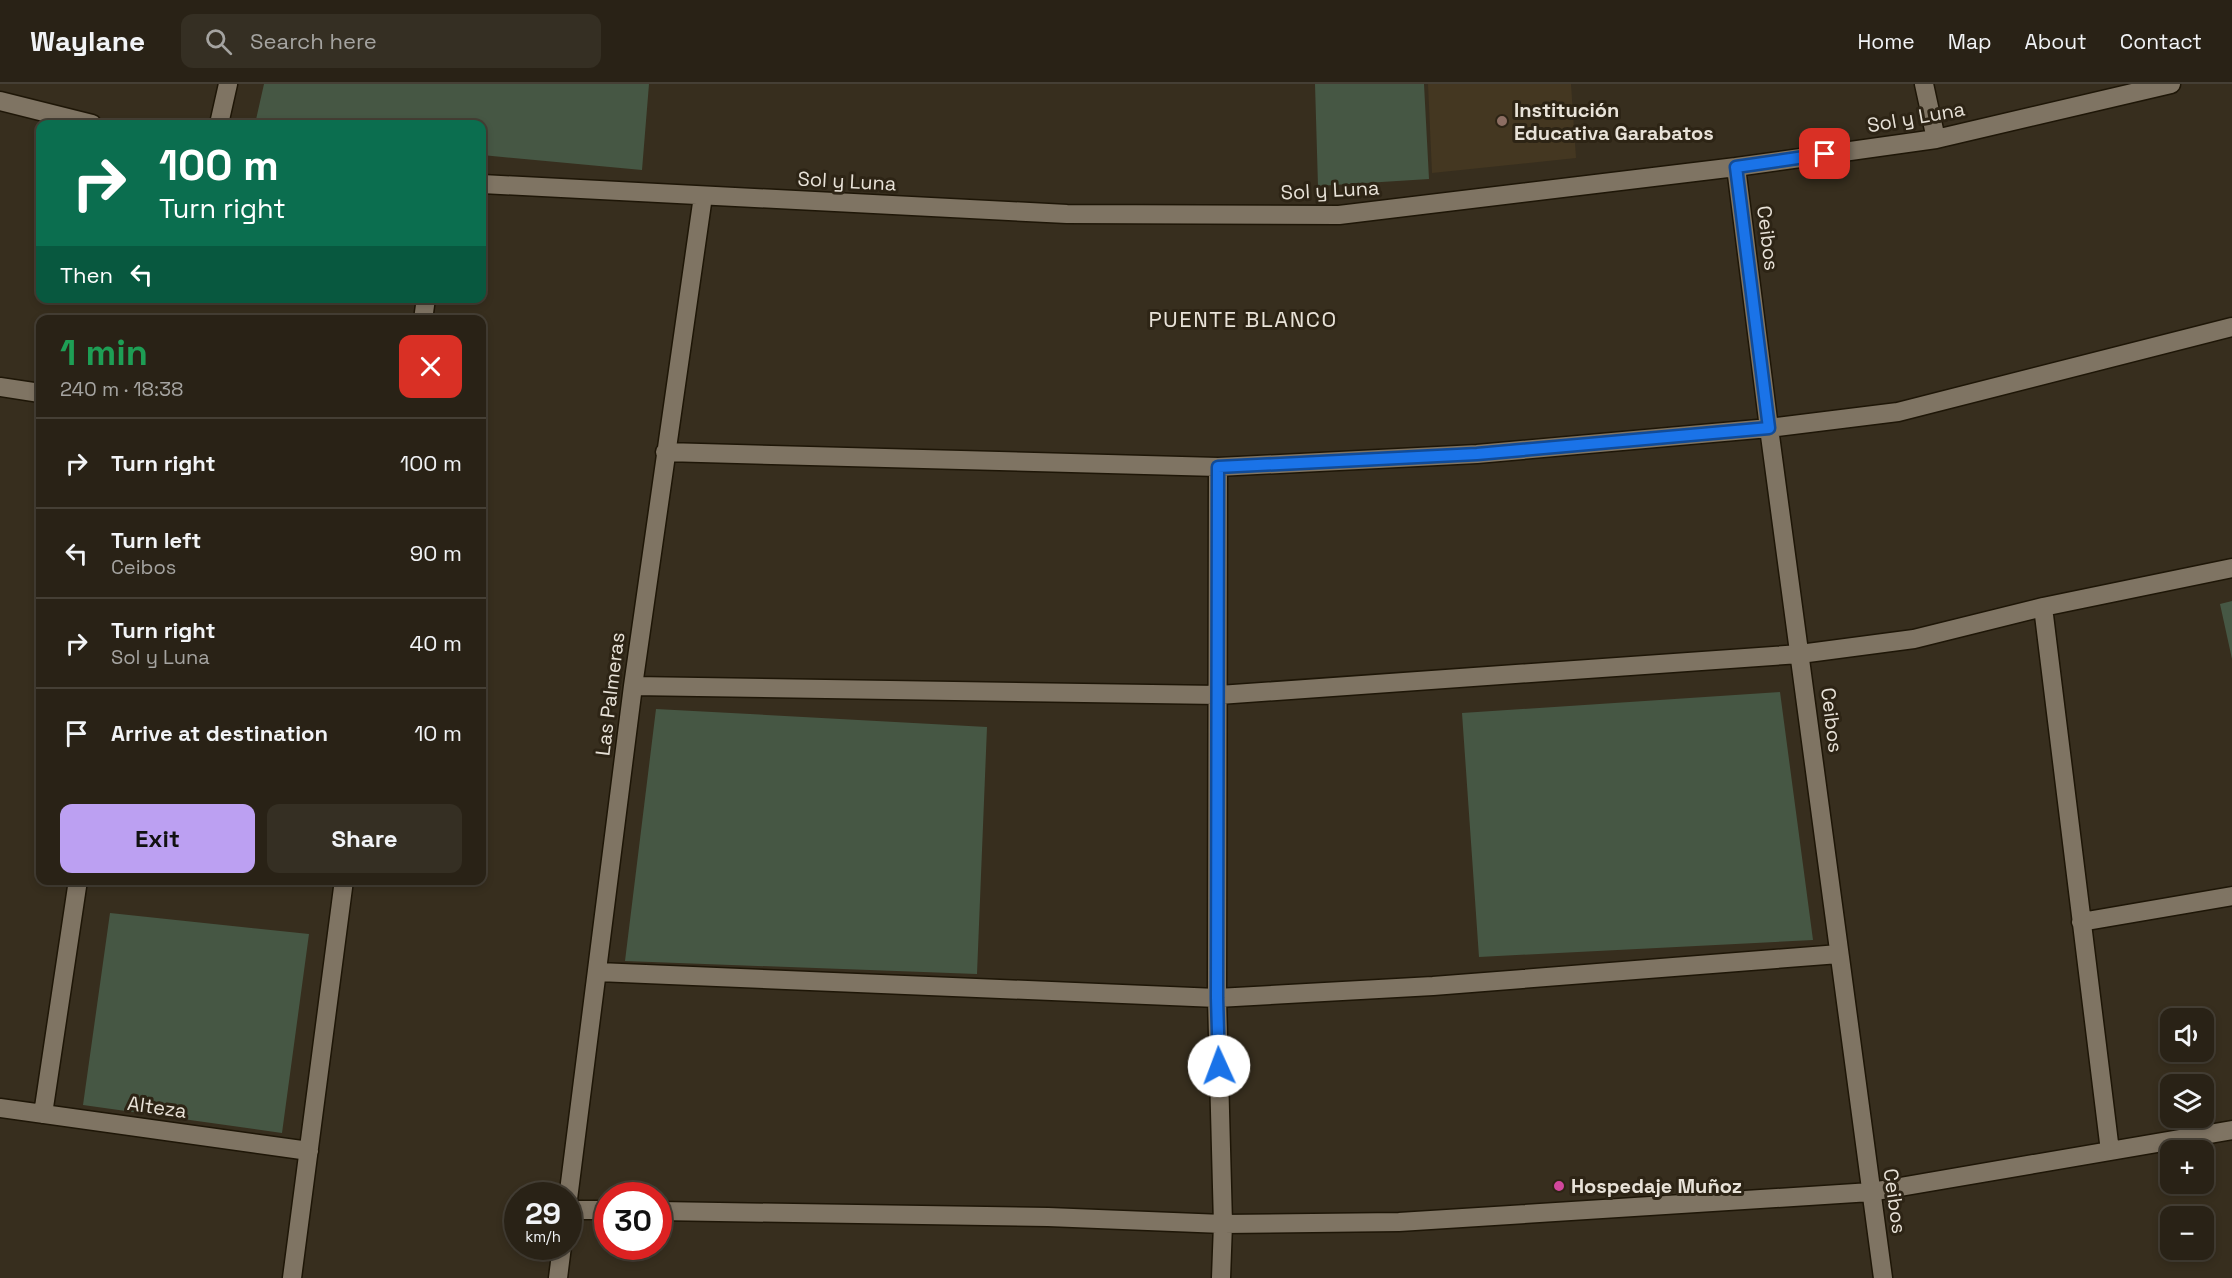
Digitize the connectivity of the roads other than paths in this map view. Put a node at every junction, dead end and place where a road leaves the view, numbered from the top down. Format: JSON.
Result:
{"nodes":[{"id":1,"x":228,"y":84,"type":"edge"},
{"id":2,"x":1924,"y":84,"type":"edge"},
{"id":3,"x":2171,"y":84,"type":"edge"},
{"id":4,"x":0,"y":101,"type":"edge"},
{"id":5,"x":76,"y":120,"type":"edge"},
{"id":6,"x":220,"y":120,"type":"edge"},
{"id":7,"x":1936,"y":139,"type":"junction"},
{"id":8,"x":1736,"y":167,"type":"junction"},
{"id":9,"x":486,"y":184,"type":"edge"},
{"id":10,"x":703,"y":196,"type":"junction"},
{"id":11,"x":2232,"y":327,"type":"edge"},
{"id":12,"x":0,"y":387,"type":"edge"},
{"id":13,"x":36,"y":392,"type":"edge"},
{"id":14,"x":1769,"y":428,"type":"junction"},
{"id":15,"x":665,"y":452,"type":"junction"},
{"id":16,"x":1218,"y":467,"type":"junction"},
{"id":17,"x":2232,"y":568,"type":"edge"},
{"id":18,"x":2043,"y":607,"type":"junction"},
{"id":19,"x":1800,"y":654,"type":"junction"},
{"id":20,"x":633,"y":686,"type":"junction"},
{"id":21,"x":1219,"y":694,"type":"junction"},
{"id":22,"x":77,"y":885,"type":"edge"},
{"id":23,"x":343,"y":885,"type":"edge"},
{"id":24,"x":2232,"y":896,"type":"edge"},
{"id":25,"x":2081,"y":922,"type":"junction"},
{"id":26,"x":1839,"y":954,"type":"junction"},
{"id":27,"x":598,"y":972,"type":"junction"},
{"id":28,"x":1217,"y":998,"type":"junction"},
{"id":29,"x":0,"y":1108,"type":"edge"},
{"id":30,"x":43,"y":1114,"type":"junction"},
{"id":31,"x":2232,"y":1130,"type":"edge"},
{"id":32,"x":309,"y":1150,"type":"junction"},
{"id":33,"x":2110,"y":1152,"type":"junction"},
{"id":34,"x":570,"y":1182,"type":"edge"},
{"id":35,"x":1870,"y":1192,"type":"junction"},
{"id":36,"x":672,"y":1211,"type":"edge"},
{"id":37,"x":1223,"y":1224,"type":"junction"},
{"id":38,"x":560,"y":1260,"type":"edge"},
{"id":39,"x":292,"y":1278,"type":"edge"},
{"id":40,"x":558,"y":1278,"type":"edge"},
{"id":41,"x":1221,"y":1278,"type":"edge"},
{"id":42,"x":1883,"y":1278,"type":"edge"}],
"edges":[{"from":1,"to":6,"type":"street"},
{"from":2,"to":7,"type":"street"},
{"from":3,"to":7,"type":"street","name":"Sol y Luna"},
{"from":4,"to":5,"type":"street"},
{"from":7,"to":8,"type":"street","name":"Sol y Luna"},
{"from":8,"to":10,"type":"street","name":"Sol y Luna"},
{"from":8,"to":14,"type":"street","name":"Ceibos"},
{"from":9,"to":10,"type":"street","name":"Sol y Luna"},
{"from":10,"to":15,"type":"street","name":"Las Palmeras"},
{"from":11,"to":14,"type":"street"},
{"from":12,"to":13,"type":"street"},
{"from":14,"to":16,"type":"street"},
{"from":14,"to":19,"type":"street","name":"Ceibos"},
{"from":15,"to":16,"type":"street"},
{"from":15,"to":20,"type":"street","name":"Las Palmeras"},
{"from":16,"to":21,"type":"street"},
{"from":17,"to":18,"type":"street"},
{"from":18,"to":19,"type":"street"},
{"from":18,"to":25,"type":"street"},
{"from":19,"to":21,"type":"street"},
{"from":19,"to":26,"type":"street","name":"Ceibos"},
{"from":20,"to":21,"type":"street"},
{"from":20,"to":27,"type":"street","name":"Las Palmeras"},
{"from":21,"to":28,"type":"street"},
{"from":22,"to":30,"type":"street"},
{"from":23,"to":32,"type":"street"},
{"from":24,"to":25,"type":"street"},
{"from":25,"to":33,"type":"street"},
{"from":26,"to":28,"type":"street"},
{"from":26,"to":35,"type":"street","name":"Ceibos"},
{"from":27,"to":28,"type":"street"},
{"from":27,"to":34,"type":"street","name":"Las Palmeras"},
{"from":28,"to":37,"type":"street"},
{"from":29,"to":30,"type":"street","name":"Alteza"},
{"from":30,"to":32,"type":"street","name":"Alteza"},
{"from":31,"to":33,"type":"street"},
{"from":32,"to":39,"type":"street"},
{"from":33,"to":35,"type":"street"},
{"from":35,"to":37,"type":"street"},
{"from":35,"to":42,"type":"street","name":"Ceibos"},
{"from":36,"to":37,"type":"street"},
{"from":37,"to":41,"type":"street"},
{"from":38,"to":40,"type":"street"}]}
